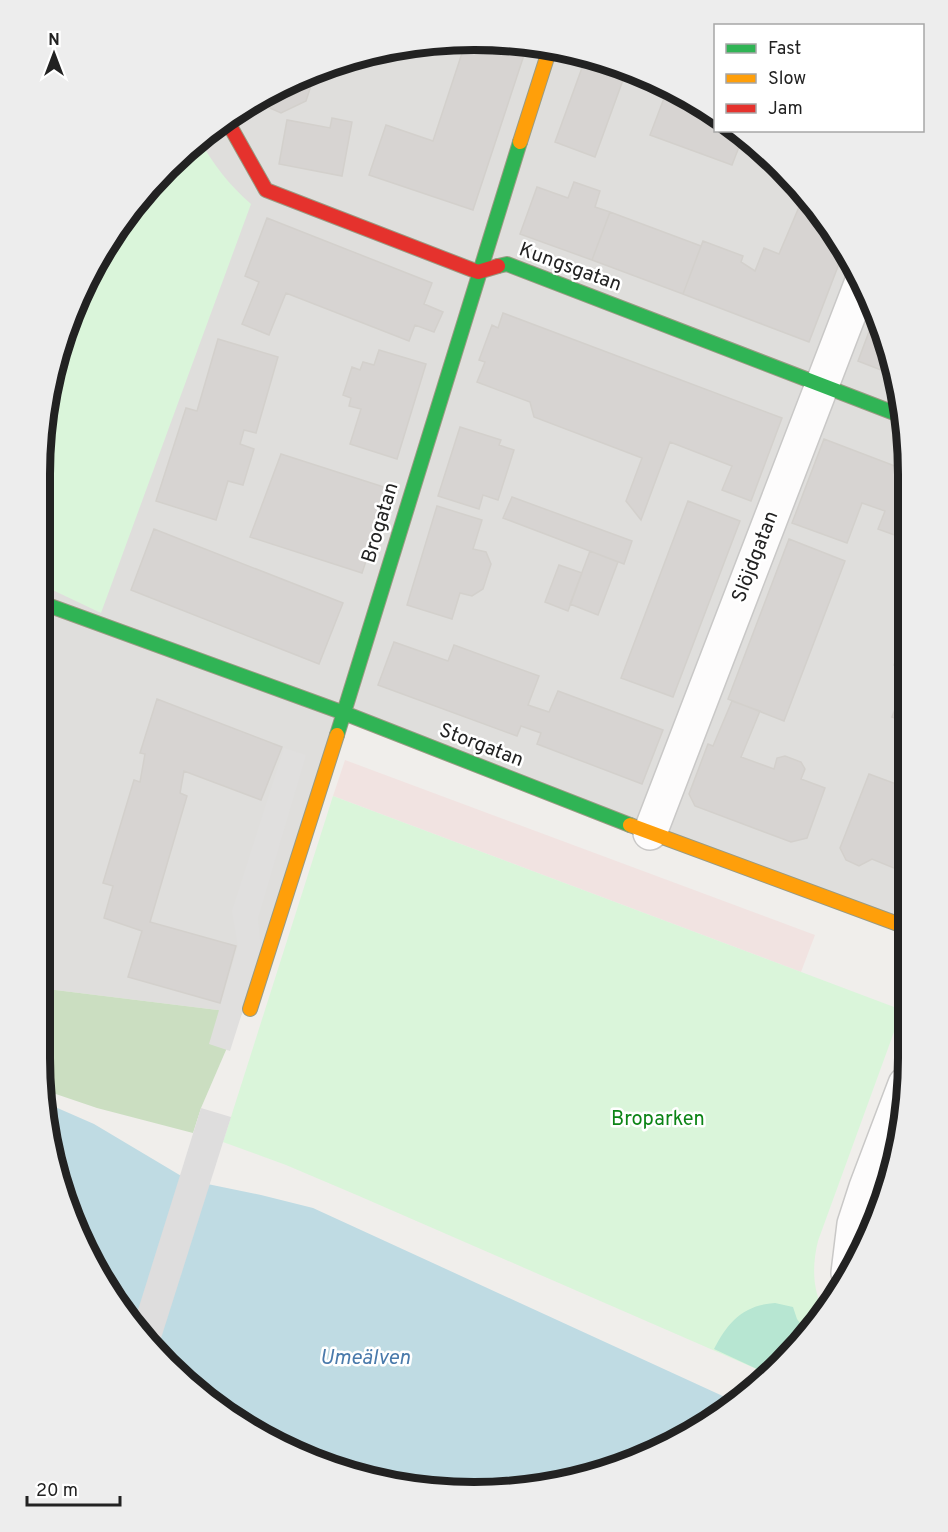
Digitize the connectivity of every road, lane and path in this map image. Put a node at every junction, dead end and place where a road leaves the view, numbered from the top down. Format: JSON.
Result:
{"nodes":[{"id":1,"x":547,"y":56,"type":"edge"},
{"id":2,"x":230,"y":127,"type":"edge"},
{"id":3,"x":478,"y":272,"type":"junction"},
{"id":4,"x":858,"y":292,"type":"edge"},
{"id":5,"x":822,"y":385,"type":"junction"},
{"id":6,"x":894,"y":413,"type":"edge"},
{"id":7,"x":50,"y":606,"type":"edge"},
{"id":8,"x":344,"y":713,"type":"junction"},
{"id":9,"x":650,"y":833,"type":"junction"},
{"id":10,"x":898,"y":924,"type":"edge"},
{"id":11,"x":250,"y":1009,"type":"dead end"},
{"id":12,"x":895,"y":1109,"type":"edge"},
{"id":13,"x":850,"y":1255,"type":"edge"}],
"edges":[{"from":1,"to":3,"type":"street","name":"Brogatan"},
{"from":2,"to":3,"type":"street"},
{"from":3,"to":5,"type":"street","name":"Kungsgatan"},
{"from":3,"to":8,"type":"street","name":"Brogatan"},
{"from":4,"to":5,"type":"street","name":"Slöjdgatan"},
{"from":5,"to":6,"type":"street","name":"Kungsgatan"},
{"from":5,"to":9,"type":"street","name":"Slöjdgatan"},
{"from":7,"to":8,"type":"street","name":"Storgatan"},
{"from":8,"to":9,"type":"street","name":"Storgatan"},
{"from":8,"to":11,"type":"street","name":"Brogatan"},
{"from":9,"to":10,"type":"street","name":"Storgatan"},
{"from":12,"to":13,"type":"street"}]}
